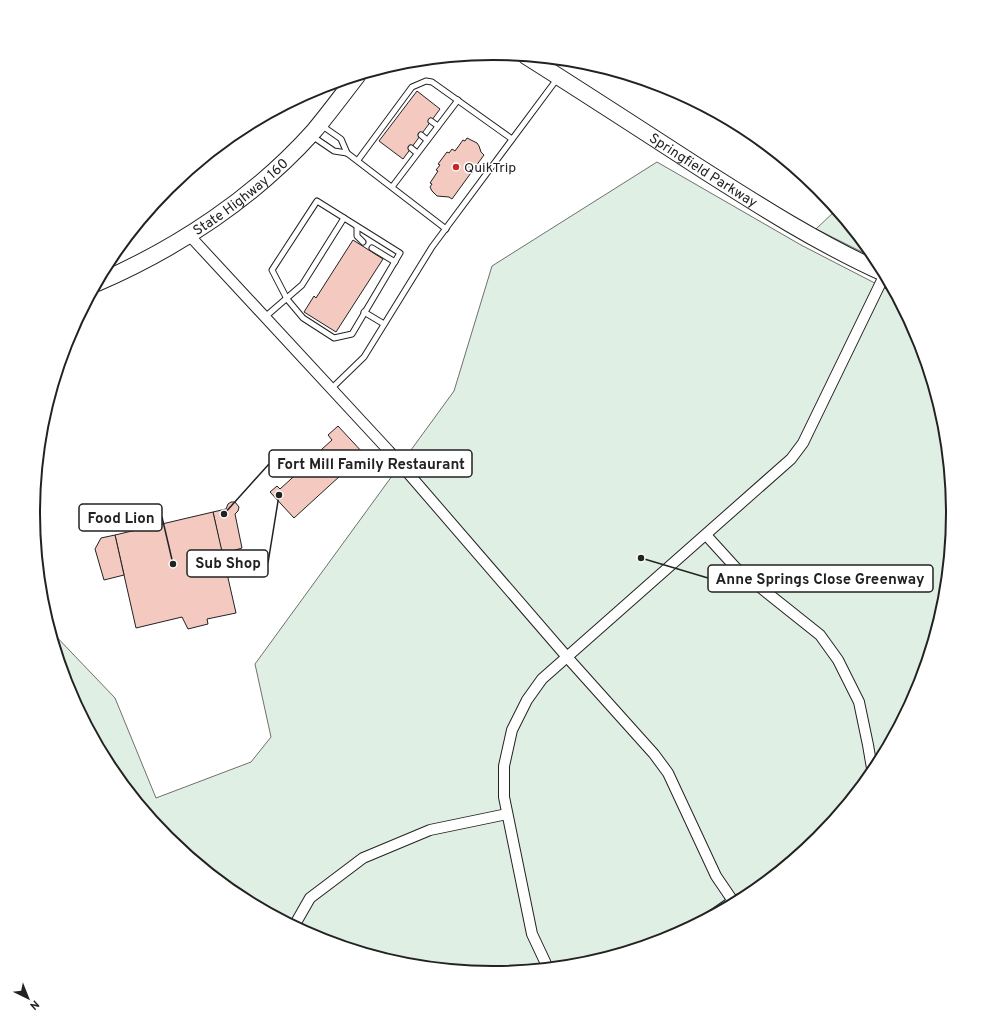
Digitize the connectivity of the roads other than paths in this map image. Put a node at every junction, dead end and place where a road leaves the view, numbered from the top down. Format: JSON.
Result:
{"nodes":[{"id":1,"x":534,"y":61,"type":"edge"},
{"id":2,"x":559,"y":76,"type":"junction"},
{"id":3,"x":350,"y":83,"type":"edge"},
{"id":4,"x":402,"y":100,"type":"junction"},
{"id":5,"x":458,"y":100,"type":"junction"},
{"id":6,"x":408,"y":104,"type":"dead end"},
{"id":7,"x":392,"y":113,"type":"junction"},
{"id":8,"x":398,"y":117,"type":"dead end"},
{"id":9,"x":431,"y":121,"type":"dead end"},
{"id":10,"x":382,"y":126,"type":"junction"},
{"id":11,"x":438,"y":126,"type":"junction"},
{"id":12,"x":315,"y":129,"type":"junction"},
{"id":13,"x":388,"y":130,"type":"dead end"},
{"id":14,"x":421,"y":135,"type":"dead end"},
{"id":15,"x":428,"y":140,"type":"junction"},
{"id":16,"x":512,"y":140,"type":"junction"},
{"id":17,"x":411,"y":148,"type":"dead end"},
{"id":18,"x":347,"y":152,"type":"junction"},
{"id":19,"x":417,"y":153,"type":"junction"},
{"id":20,"x":358,"y":160,"type":"junction"},
{"id":21,"x":392,"y":187,"type":"junction"},
{"id":22,"x":344,"y":218,"type":"junction"},
{"id":23,"x":357,"y":227,"type":"junction"},
{"id":24,"x":446,"y":229,"type":"junction"},
{"id":25,"x":189,"y":235,"type":"junction"},
{"id":26,"x":363,"y":242,"type":"dead end"},
{"id":27,"x":372,"y":248,"type":"dead end"},
{"id":28,"x":395,"y":262,"type":"junction"},
{"id":29,"x":877,"y":270,"type":"edge"},
{"id":30,"x":105,"y":279,"type":"edge"},
{"id":31,"x":882,"y":280,"type":"edge"},
{"id":32,"x":287,"y":299,"type":"junction"},
{"id":33,"x":364,"y":312,"type":"junction"},
{"id":34,"x":265,"y":317,"type":"junction"},
{"id":35,"x":384,"y":324,"type":"junction"},
{"id":36,"x":332,"y":389,"type":"junction"},
{"id":37,"x":706,"y":535,"type":"junction"},
{"id":38,"x":567,"y":657,"type":"junction"},
{"id":39,"x":871,"y":764,"type":"edge"},
{"id":40,"x":507,"y":814,"type":"junction"},
{"id":41,"x":731,"y":899,"type":"edge"},
{"id":42,"x":297,"y":922,"type":"edge"},
{"id":43,"x":546,"y":964,"type":"edge"}],
"edges":[{"from":1,"to":2,"type":"main road","name":"Springfield Parkway"},
{"from":2,"to":16,"type":"lane"},
{"from":2,"to":29,"type":"main road","name":"Springfield Parkway"},
{"from":3,"to":12,"type":"main road","name":"State Highway 160"},
{"from":4,"to":5,"type":"lane"},
{"from":4,"to":6,"type":"lane"},
{"from":4,"to":7,"type":"lane"},
{"from":5,"to":11,"type":"lane"},
{"from":5,"to":16,"type":"lane"},
{"from":7,"to":8,"type":"lane"},
{"from":7,"to":10,"type":"lane"},
{"from":9,"to":11,"type":"lane"},
{"from":10,"to":13,"type":"lane"},
{"from":10,"to":20,"type":"lane"},
{"from":11,"to":15,"type":"lane"},
{"from":12,"to":18,"type":"lane"},
{"from":12,"to":18,"type":"lane"},
{"from":12,"to":25,"type":"main road","name":"State Highway 160"},
{"from":14,"to":15,"type":"lane"},
{"from":15,"to":19,"type":"lane"},
{"from":16,"to":24,"type":"lane"},
{"from":17,"to":19,"type":"lane"},
{"from":18,"to":20,"type":"lane"},
{"from":19,"to":21,"type":"lane"},
{"from":20,"to":21,"type":"lane"},
{"from":21,"to":24,"type":"lane"},
{"from":22,"to":23,"type":"lane"},
{"from":22,"to":32,"type":"lane"},
{"from":22,"to":32,"type":"lane"},
{"from":23,"to":26,"type":"lane"},
{"from":23,"to":28,"type":"lane"},
{"from":24,"to":35,"type":"lane"},
{"from":25,"to":30,"type":"main road","name":"State Highway 160"},
{"from":25,"to":34,"type":"street"},
{"from":27,"to":28,"type":"lane"},
{"from":28,"to":33,"type":"lane"},
{"from":31,"to":37,"type":"street"},
{"from":32,"to":33,"type":"lane"},
{"from":32,"to":34,"type":"lane"},
{"from":33,"to":35,"type":"lane"},
{"from":34,"to":36,"type":"street"},
{"from":35,"to":36,"type":"lane"},
{"from":36,"to":38,"type":"street"},
{"from":37,"to":38,"type":"street"},
{"from":37,"to":39,"type":"street"},
{"from":38,"to":40,"type":"street"},
{"from":38,"to":41,"type":"street"},
{"from":40,"to":42,"type":"street"},
{"from":40,"to":43,"type":"street"}]}
